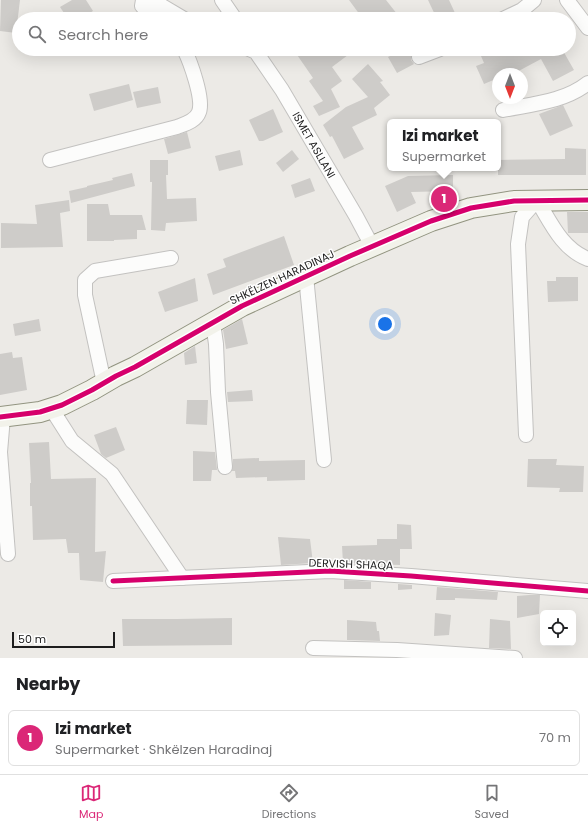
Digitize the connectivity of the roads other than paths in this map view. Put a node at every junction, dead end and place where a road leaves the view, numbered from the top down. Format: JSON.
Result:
{"nodes":[{"id":1,"x":143,"y":0,"type":"edge"},
{"id":2,"x":152,"y":0,"type":"edge"},
{"id":3,"x":222,"y":0,"type":"edge"},
{"id":4,"x":534,"y":0,"type":"edge"},
{"id":5,"x":567,"y":0,"type":"edge"},
{"id":6,"x":149,"y":12,"type":"edge"},
{"id":7,"x":172,"y":12,"type":"edge"},
{"id":8,"x":230,"y":12,"type":"edge"},
{"id":9,"x":518,"y":12,"type":"edge"},
{"id":10,"x":588,"y":28,"type":"edge"},
{"id":11,"x":186,"y":56,"type":"edge"},
{"id":12,"x":259,"y":56,"type":"edge"},
{"id":13,"x":424,"y":56,"type":"edge"},
{"id":14,"x":419,"y":58,"type":"dead end"},
{"id":15,"x":588,"y":83,"type":"edge"},
{"id":16,"x":503,"y":110,"type":"dead end"},
{"id":17,"x":50,"y":160,"type":"dead end"},
{"id":18,"x":537,"y":200,"type":"junction"},
{"id":19,"x":588,"y":200,"type":"edge"},
{"id":20,"x":372,"y":246,"type":"junction"},
{"id":21,"x":172,"y":258,"type":"dead end"},
{"id":22,"x":588,"y":259,"type":"edge"},
{"id":23,"x":306,"y":276,"type":"junction"},
{"id":24,"x":213,"y":323,"type":"junction"},
{"id":25,"x":104,"y":383,"type":"junction"},
{"id":26,"x":51,"y":408,"type":"junction"},
{"id":27,"x":1,"y":417,"type":"edge"},
{"id":28,"x":526,"y":435,"type":"dead end"},
{"id":29,"x":324,"y":460,"type":"dead end"},
{"id":30,"x":225,"y":467,"type":"dead end"},
{"id":31,"x":8,"y":554,"type":"dead end"},
{"id":32,"x":182,"y":578,"type":"junction"},
{"id":33,"x":113,"y":581,"type":"dead end"},
{"id":34,"x":588,"y":590,"type":"edge"},
{"id":35,"x":313,"y":648,"type":"dead end"},
{"id":36,"x":415,"y":654,"type":"edge"},
{"id":37,"x":515,"y":658,"type":"edge"}],
"edges":[{"from":1,"to":6,"type":"street"},
{"from":2,"to":7,"type":"street"},
{"from":3,"to":8,"type":"street"},
{"from":4,"to":9,"type":"street"},
{"from":5,"to":10,"type":"street"},
{"from":11,"to":17,"type":"street"},
{"from":12,"to":20,"type":"street","name":"ISMET ASLLANI"},
{"from":13,"to":14,"type":"street"},
{"from":15,"to":16,"type":"street"},
{"from":18,"to":19,"type":"street","name":"SHKËLZEN HARADINAJ"},
{"from":18,"to":20,"type":"street","name":"SHKËLZEN HARADINAJ"},
{"from":18,"to":22,"type":"street"},
{"from":18,"to":28,"type":"street"},
{"from":20,"to":23,"type":"street","name":"SHKËLZEN HARADINAJ"},
{"from":21,"to":25,"type":"street"},
{"from":23,"to":24,"type":"street","name":"SHKËLZEN HARADINAJ"},
{"from":23,"to":29,"type":"street"},
{"from":24,"to":25,"type":"street","name":"SHKËLZEN HARADINAJ"},
{"from":24,"to":30,"type":"street"},
{"from":25,"to":26,"type":"street","name":"SHKËLZEN HARADINAJ"},
{"from":26,"to":27,"type":"street","name":"SHKËLZEN HARADINAJ"},
{"from":26,"to":32,"type":"street"},
{"from":27,"to":31,"type":"street","name":"SHKËLZEN HARADINAJ"},
{"from":32,"to":33,"type":"street","name":"DERVISH SHAQA"},
{"from":32,"to":34,"type":"street","name":"DERVISH SHAQA"},
{"from":35,"to":36,"type":"street"},
{"from":36,"to":37,"type":"street"}]}
